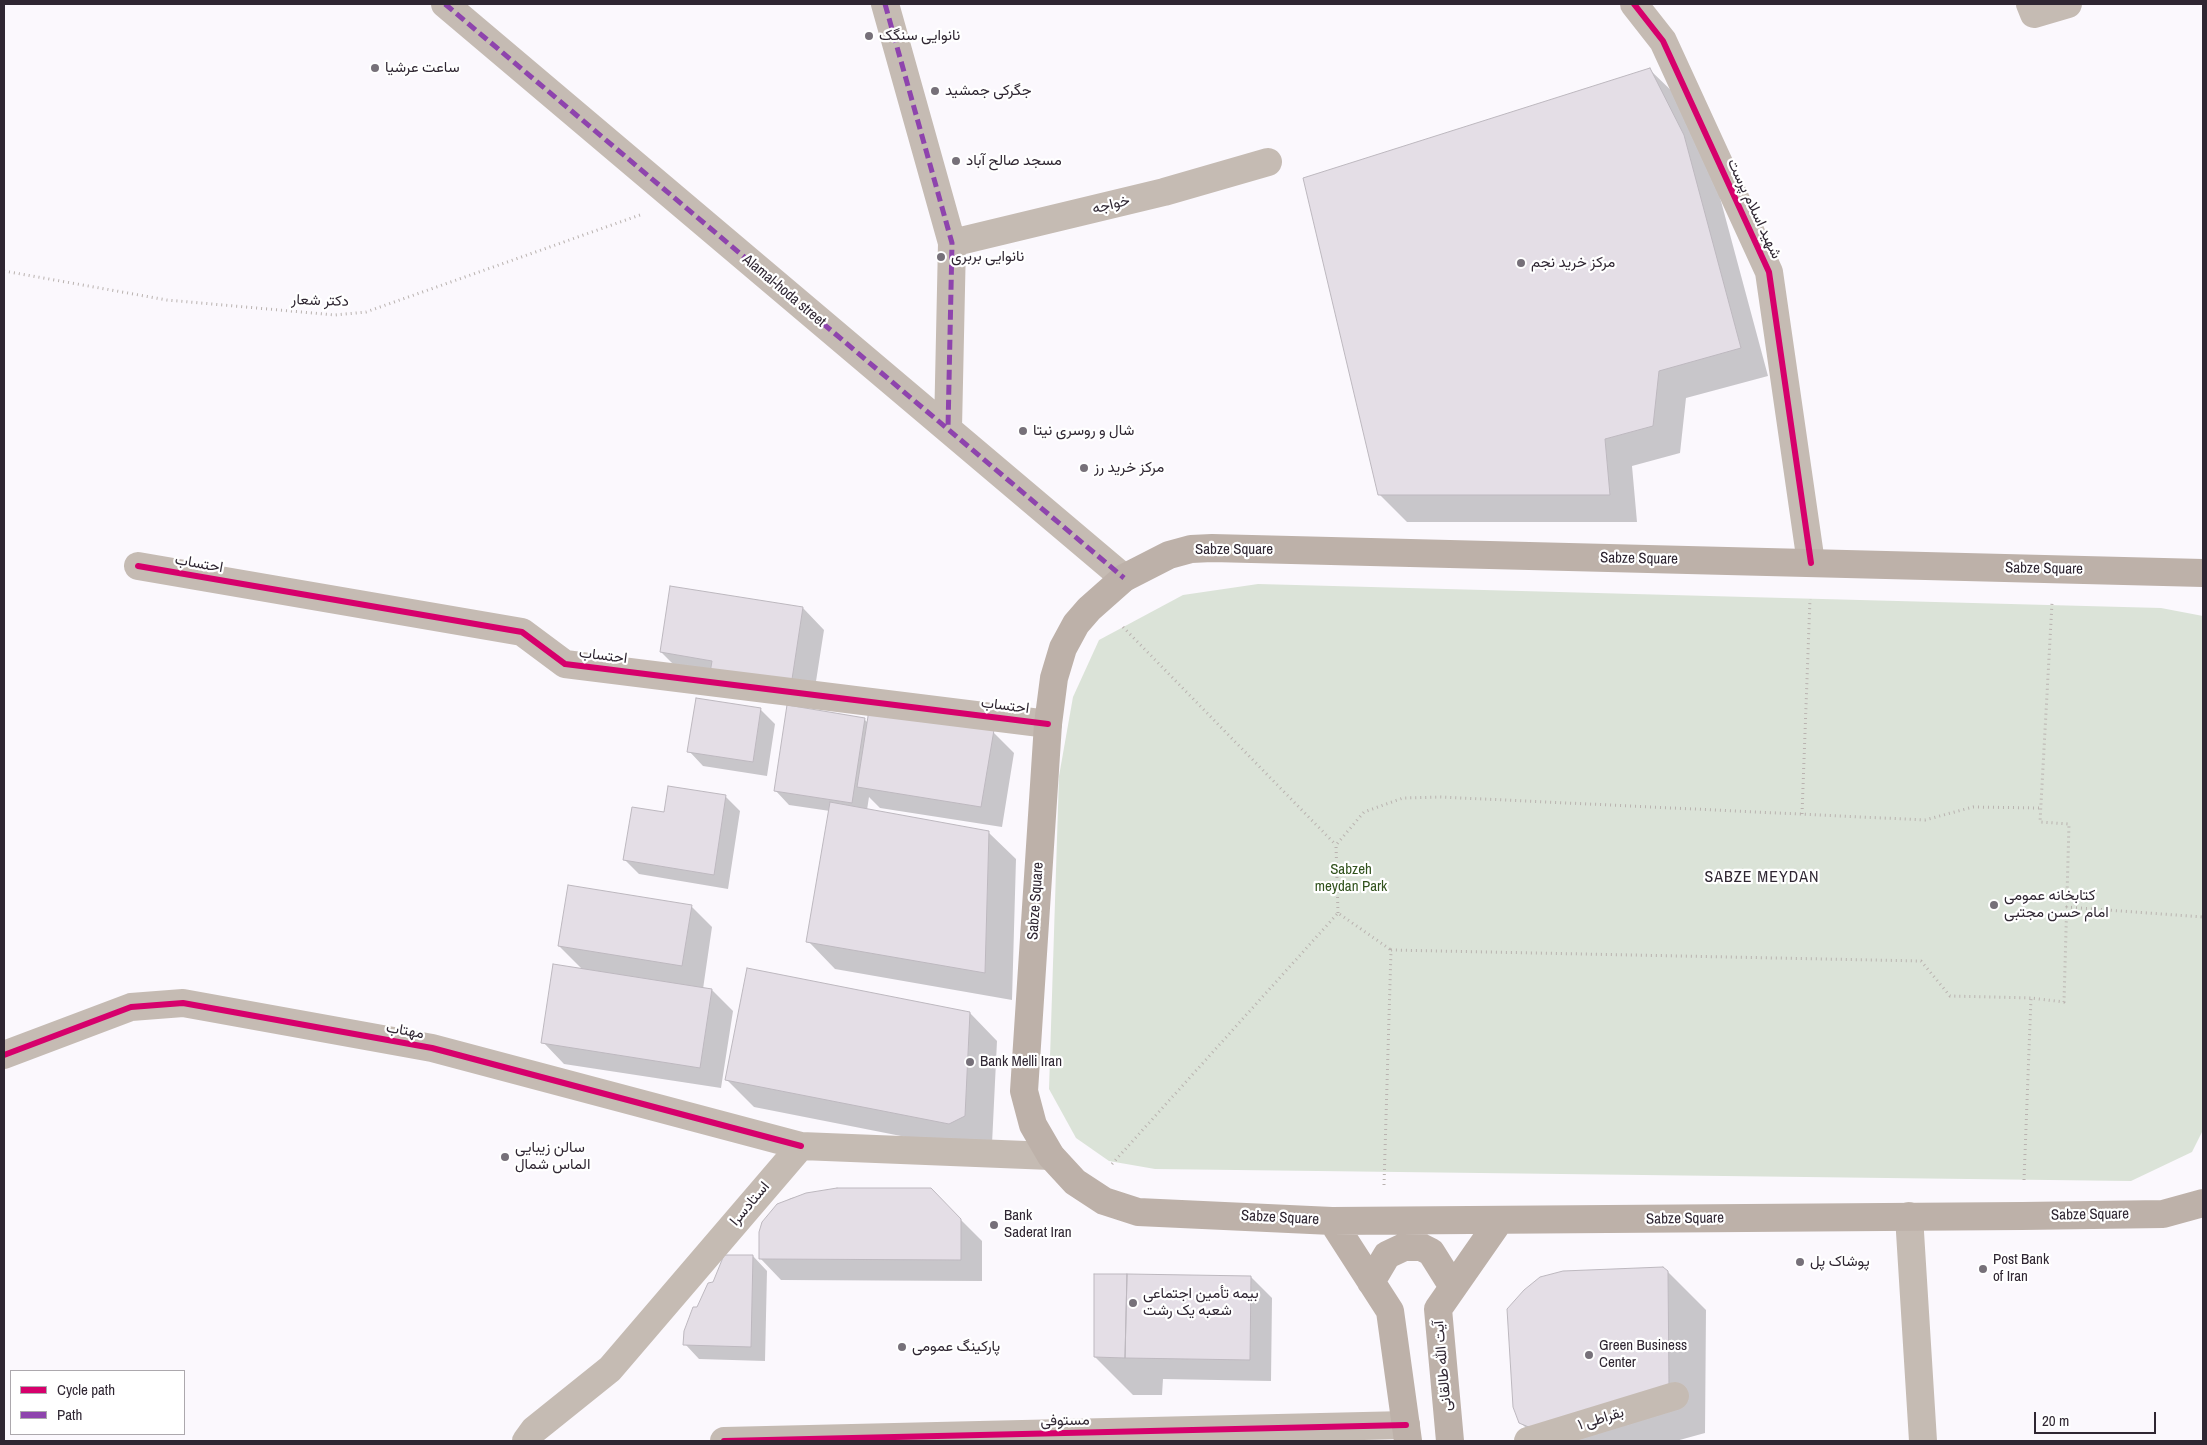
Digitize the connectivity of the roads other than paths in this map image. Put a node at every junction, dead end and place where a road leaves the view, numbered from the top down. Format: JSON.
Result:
{"nodes":[{"id":1,"x":445,"y":4,"type":"edge"},
{"id":2,"x":885,"y":4,"type":"edge"},
{"id":3,"x":1634,"y":4,"type":"edge"},
{"id":4,"x":2030,"y":4,"type":"edge"},
{"id":5,"x":2068,"y":4,"type":"edge"},
{"id":6,"x":1268,"y":162,"type":"dead end"},
{"id":7,"x":952,"y":243,"type":"junction"},
{"id":8,"x":948,"y":428,"type":"junction"},
{"id":9,"x":1811,"y":563,"type":"junction"},
{"id":10,"x":138,"y":566,"type":"dead end"},
{"id":11,"x":2203,"y":573,"type":"edge"},
{"id":12,"x":1124,"y":578,"type":"junction"},
{"id":13,"x":1048,"y":724,"type":"junction"},
{"id":14,"x":4,"y":1055,"type":"edge"},
{"id":15,"x":800,"y":1146,"type":"junction"},
{"id":16,"x":1051,"y":1156,"type":"junction"},
{"id":17,"x":2203,"y":1203,"type":"edge"},
{"id":18,"x":1909,"y":1216,"type":"junction"},
{"id":19,"x":1500,"y":1220,"type":"junction"},
{"id":20,"x":1332,"y":1221,"type":"junction"},
{"id":21,"x":1372,"y":1282,"type":"junction"},
{"id":22,"x":1453,"y":1287,"type":"junction"},
{"id":23,"x":1675,"y":1396,"type":"dead end"},
{"id":24,"x":1407,"y":1433,"type":"edge"},
{"id":25,"x":973,"y":1438,"type":"edge"},
{"id":26,"x":526,"y":1441,"type":"edge"},
{"id":27,"x":724,"y":1441,"type":"edge"},
{"id":28,"x":1450,"y":1441,"type":"edge"},
{"id":29,"x":1528,"y":1441,"type":"edge"},
{"id":30,"x":1923,"y":1441,"type":"edge"}],
"edges":[{"from":1,"to":8,"type":"street","name":"Alamal-hoda street"},
{"from":2,"to":7,"type":"street"},
{"from":3,"to":9,"type":"street","name":"شهید اسلام پرست"},
{"from":4,"to":5,"type":"street"},
{"from":6,"to":7,"type":"street","name":"خواجه"},
{"from":7,"to":8,"type":"street"},
{"from":8,"to":12,"type":"street","name":"Alamal-hoda street"},
{"from":9,"to":11,"type":"main road","name":"Sabze Square"},
{"from":9,"to":12,"type":"main road","name":"Sabze Square"},
{"from":10,"to":13,"type":"street","name":"احتساب"},
{"from":12,"to":13,"type":"main road","name":"Sabze Square"},
{"from":13,"to":16,"type":"main road","name":"Sabze Square"},
{"from":14,"to":15,"type":"street","name":"مهتاب"},
{"from":15,"to":16,"type":"street"},
{"from":15,"to":26,"type":"street","name":"استادسرا"},
{"from":16,"to":20,"type":"main road","name":"Sabze Square"},
{"from":17,"to":18,"type":"main road","name":"Sabze Square"},
{"from":18,"to":19,"type":"main road","name":"Sabze Square"},
{"from":18,"to":30,"type":"street"},
{"from":19,"to":20,"type":"main road","name":"Sabze Square"},
{"from":19,"to":22,"type":"main road","name":"آیت الله طالقانی"},
{"from":20,"to":21,"type":"main road"},
{"from":21,"to":22,"type":"main road"},
{"from":21,"to":24,"type":"main road"},
{"from":22,"to":28,"type":"main road","name":"آیت الله طالقانی"},
{"from":23,"to":29,"type":"street","name":"بقراطی ۱"},
{"from":24,"to":25,"type":"street","name":"مستوفی"},
{"from":25,"to":27,"type":"street","name":"مستوفی"}]}
